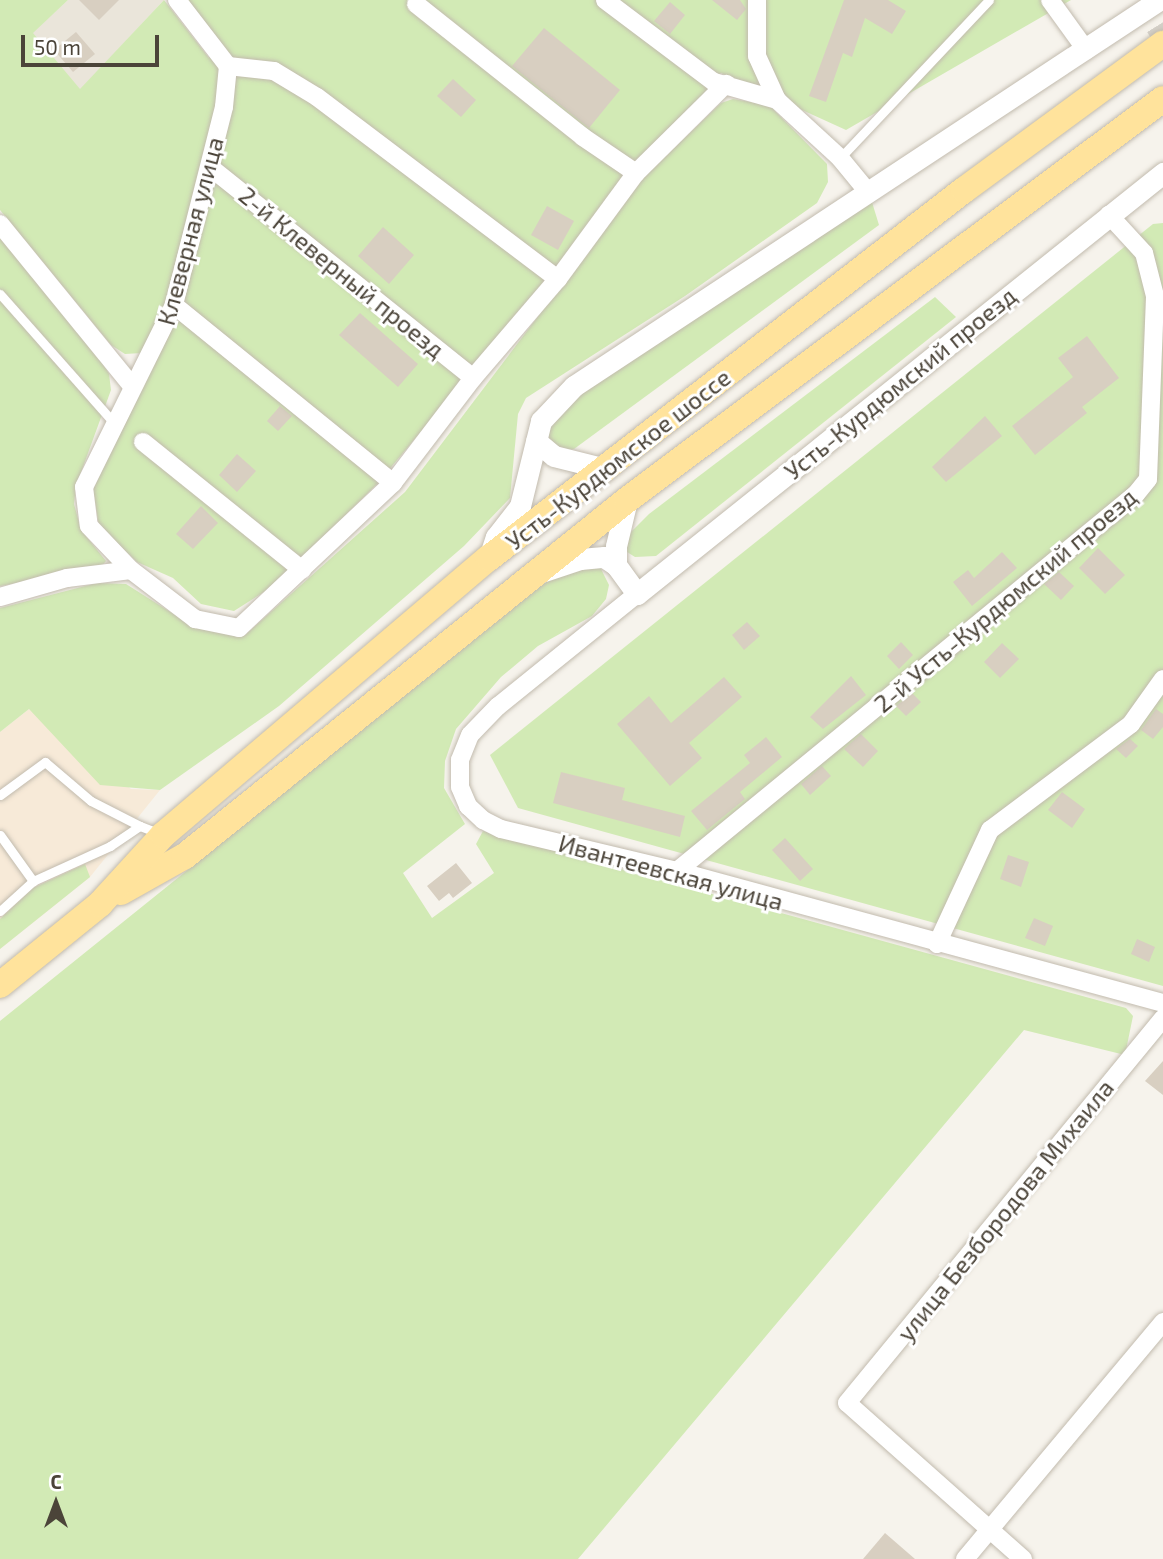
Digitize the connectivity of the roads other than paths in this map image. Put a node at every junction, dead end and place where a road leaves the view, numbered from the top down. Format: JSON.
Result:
{"nodes":[{"id":1,"x":177,"y":0,"type":"edge"},
{"id":2,"x":605,"y":0,"type":"edge"},
{"id":3,"x":757,"y":0,"type":"edge"},
{"id":4,"x":989,"y":0,"type":"edge"},
{"id":5,"x":1050,"y":0,"type":"edge"},
{"id":6,"x":416,"y":4,"type":"dead end"},
{"id":7,"x":1155,"y":20,"type":"edge"},
{"id":8,"x":1086,"y":50,"type":"junction"},
{"id":9,"x":228,"y":65,"type":"junction"},
{"id":10,"x":726,"y":84,"type":"junction"},
{"id":11,"x":1163,"y":99,"type":"edge"},
{"id":12,"x":776,"y":100,"type":"junction"},
{"id":13,"x":840,"y":158,"type":"junction"},
{"id":14,"x":210,"y":167,"type":"junction"},
{"id":15,"x":636,"y":173,"type":"junction"},
{"id":16,"x":1163,"y":173,"type":"edge"},
{"id":17,"x":868,"y":192,"type":"junction"},
{"id":18,"x":1109,"y":215,"type":"junction"},
{"id":19,"x":0,"y":224,"type":"edge"},
{"id":20,"x":558,"y":279,"type":"junction"},
{"id":21,"x":0,"y":294,"type":"edge"},
{"id":22,"x":174,"y":305,"type":"junction"},
{"id":23,"x":473,"y":378,"type":"junction"},
{"id":24,"x":132,"y":386,"type":"junction"},
{"id":25,"x":114,"y":423,"type":"junction"},
{"id":26,"x":536,"y":441,"type":"junction"},
{"id":27,"x":143,"y":442,"type":"dead end"},
{"id":28,"x":606,"y":468,"type":"junction"},
{"id":29,"x":393,"y":483,"type":"junction"},
{"id":30,"x":627,"y":500,"type":"junction"},
{"id":31,"x":489,"y":558,"type":"junction"},
{"id":32,"x":616,"y":565,"type":"junction"},
{"id":33,"x":131,"y":570,"type":"junction"},
{"id":34,"x":302,"y":570,"type":"junction"},
{"id":35,"x":539,"y":572,"type":"junction"},
{"id":36,"x":637,"y":594,"type":"junction"},
{"id":37,"x":0,"y":597,"type":"edge"},
{"id":38,"x":1163,"y":679,"type":"edge"},
{"id":39,"x":0,"y":795,"type":"edge"},
{"id":40,"x":151,"y":830,"type":"junction"},
{"id":41,"x":0,"y":835,"type":"edge"},
{"id":42,"x":677,"y":871,"type":"junction"},
{"id":43,"x":33,"y":881,"type":"junction"},
{"id":44,"x":100,"y":904,"type":"junction"},
{"id":45,"x":0,"y":911,"type":"edge"},
{"id":46,"x":937,"y":944,"type":"junction"},
{"id":47,"x":0,"y":985,"type":"edge"},
{"id":48,"x":1163,"y":1003,"type":"edge"},
{"id":49,"x":1163,"y":1018,"type":"edge"},
{"id":50,"x":1163,"y":1322,"type":"edge"},
{"id":51,"x":988,"y":1531,"type":"junction"},
{"id":52,"x":965,"y":1559,"type":"edge"},
{"id":53,"x":1023,"y":1559,"type":"edge"}],
"edges":[{"from":1,"to":9,"type":"street"},
{"from":2,"to":10,"type":"street"},
{"from":3,"to":12,"type":"street"},
{"from":4,"to":13,"type":"lane"},
{"from":5,"to":8,"type":"street"},
{"from":6,"to":15,"type":"street"},
{"from":7,"to":8,"type":"street"},
{"from":7,"to":28,"type":"main road","name":"Усть-Курдюмское шоссе"},
{"from":8,"to":17,"type":"street"},
{"from":9,"to":14,"type":"street","name":"Клеверная улица"},
{"from":9,"to":20,"type":"street"},
{"from":10,"to":12,"type":"street"},
{"from":10,"to":15,"type":"street"},
{"from":11,"to":30,"type":"main road","name":"Усть-Курдюмское шоссе"},
{"from":12,"to":13,"type":"street"},
{"from":13,"to":17,"type":"street"},
{"from":14,"to":22,"type":"street","name":"Клеверная улица"},
{"from":14,"to":23,"type":"street","name":"2-й Клеверный проезд"},
{"from":15,"to":20,"type":"street"},
{"from":16,"to":18,"type":"street","name":"Усть-Курдюмский проезд"},
{"from":17,"to":26,"type":"street"},
{"from":18,"to":36,"type":"street","name":"Усть-Курдюмский проезд"},
{"from":18,"to":42,"type":"street","name":"2-й Усть-Курдюмский проезд"},
{"from":19,"to":24,"type":"street"},
{"from":20,"to":23,"type":"street"},
{"from":21,"to":25,"type":"lane"},
{"from":22,"to":24,"type":"street","name":"Клеверная улица"},
{"from":22,"to":29,"type":"street"},
{"from":23,"to":29,"type":"street"},
{"from":24,"to":25,"type":"street","name":"Клеверная улица"},
{"from":25,"to":33,"type":"street","name":"Клеверная улица"},
{"from":26,"to":28,"type":"street"},
{"from":26,"to":31,"type":"street"},
{"from":27,"to":34,"type":"street"},
{"from":28,"to":31,"type":"main road","name":"Усть-Курдюмское шоссе"},
{"from":29,"to":34,"type":"street"},
{"from":30,"to":32,"type":"street"},
{"from":30,"to":35,"type":"main road","name":"Усть-Курдюмское шоссе"},
{"from":31,"to":40,"type":"main road","name":"Усть-Курдюмское шоссе"},
{"from":32,"to":35,"type":"street"},
{"from":32,"to":36,"type":"street"},
{"from":33,"to":34,"type":"street","name":"Клеверная улица"},
{"from":33,"to":37,"type":"street"},
{"from":35,"to":44,"type":"main road","name":"Усть-Курдюмское шоссе"},
{"from":36,"to":42,"type":"street","name":"Ивантеевская улица"},
{"from":38,"to":46,"type":"street"},
{"from":39,"to":40,"type":"lane"},
{"from":40,"to":43,"type":"lane"},
{"from":40,"to":44,"type":"main road","name":"Усть-Курдюмское шоссе"},
{"from":41,"to":43,"type":"lane"},
{"from":42,"to":46,"type":"street","name":"Ивантеевская улица"},
{"from":43,"to":45,"type":"lane"},
{"from":44,"to":47,"type":"main road","name":"Усть-Курдюмское шоссе"},
{"from":46,"to":48,"type":"street","name":"Ивантеевская улица"},
{"from":49,"to":51,"type":"street","name":"улица Безбородова Михаила"},
{"from":50,"to":51,"type":"street"},
{"from":51,"to":52,"type":"street"},
{"from":51,"to":53,"type":"street"}]}
